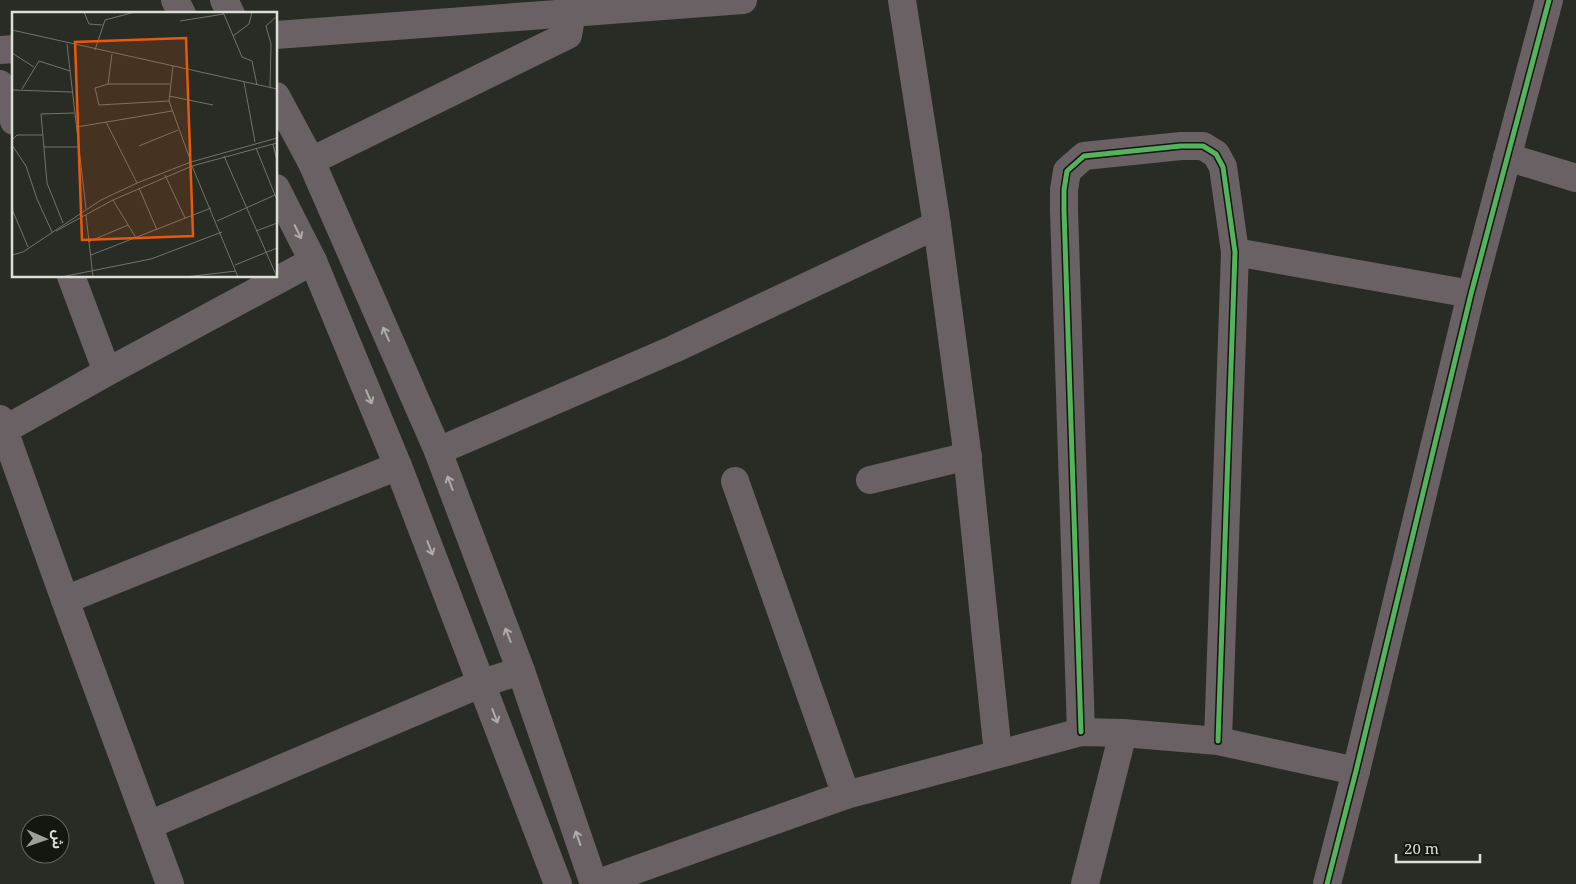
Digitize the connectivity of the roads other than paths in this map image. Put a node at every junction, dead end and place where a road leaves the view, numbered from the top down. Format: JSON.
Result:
{"nodes":[{"id":1,"x":175,"y":0,"type":"edge"},
{"id":2,"x":224,"y":0,"type":"edge"},
{"id":3,"x":742,"y":0,"type":"edge"},
{"id":4,"x":902,"y":0,"type":"edge"},
{"id":5,"x":1549,"y":0,"type":"edge"},
{"id":6,"x":181,"y":12,"type":"edge"},
{"id":7,"x":230,"y":12,"type":"edge"},
{"id":8,"x":572,"y":12,"type":"junction"},
{"id":9,"x":278,"y":35,"type":"edge"},
{"id":10,"x":0,"y":84,"type":"edge"},
{"id":11,"x":278,"y":100,"type":"edge"},
{"id":12,"x":12,"y":116,"type":"edge"},
{"id":13,"x":1507,"y":157,"type":"junction"},
{"id":14,"x":312,"y":162,"type":"junction"},
{"id":15,"x":1576,"y":178,"type":"edge"},
{"id":16,"x":278,"y":192,"type":"edge"},
{"id":17,"x":936,"y":225,"type":"junction"},
{"id":18,"x":1236,"y":252,"type":"junction"},
{"id":19,"x":313,"y":261,"type":"junction"},
{"id":20,"x":72,"y":278,"type":"edge"},
{"id":21,"x":1471,"y":294,"type":"junction"},
{"id":22,"x":106,"y":372,"type":"junction"},
{"id":23,"x":2,"y":425,"type":"edge"},
{"id":24,"x":438,"y":451,"type":"junction"},
{"id":25,"x":968,"y":456,"type":"junction"},
{"id":26,"x":398,"y":466,"type":"junction"},
{"id":27,"x":870,"y":480,"type":"dead end"},
{"id":28,"x":735,"y":481,"type":"dead end"},
{"id":29,"x":65,"y":600,"type":"junction"},
{"id":30,"x":521,"y":670,"type":"junction"},
{"id":31,"x":482,"y":683,"type":"junction"},
{"id":32,"x":1081,"y":732,"type":"junction"},
{"id":33,"x":1123,"y":733,"type":"junction"},
{"id":34,"x":1218,"y":741,"type":"junction"},
{"id":35,"x":998,"y":754,"type":"junction"},
{"id":36,"x":1356,"y":771,"type":"junction"},
{"id":37,"x":846,"y":795,"type":"junction"},
{"id":38,"x":149,"y":825,"type":"junction"},
{"id":39,"x":170,"y":884,"type":"edge"},
{"id":40,"x":558,"y":884,"type":"edge"},
{"id":41,"x":595,"y":884,"type":"edge"},
{"id":42,"x":1085,"y":884,"type":"edge"},
{"id":43,"x":1327,"y":884,"type":"edge"}],
"edges":[{"from":1,"to":6,"type":"street"},
{"from":2,"to":7,"type":"street"},
{"from":3,"to":8,"type":"street"},
{"from":4,"to":17,"type":"street"},
{"from":5,"to":13,"type":"street"},
{"from":8,"to":9,"type":"street"},
{"from":8,"to":14,"type":"street"},
{"from":10,"to":12,"type":"street"},
{"from":11,"to":14,"type":"street"},
{"from":13,"to":15,"type":"street"},
{"from":13,"to":21,"type":"street"},
{"from":24,"to":14,"type":"street","one_way":true},
{"from":16,"to":19,"type":"street","one_way":true},
{"from":17,"to":24,"type":"street"},
{"from":17,"to":25,"type":"street"},
{"from":18,"to":21,"type":"street"},
{"from":18,"to":32,"type":"street"},
{"from":18,"to":34,"type":"street"},
{"from":19,"to":22,"type":"street"},
{"from":19,"to":26,"type":"street","one_way":true},
{"from":20,"to":22,"type":"street"},
{"from":21,"to":36,"type":"street"},
{"from":22,"to":23,"type":"street"},
{"from":23,"to":29,"type":"street"},
{"from":30,"to":24,"type":"street","one_way":true},
{"from":25,"to":27,"type":"street"},
{"from":25,"to":35,"type":"street"},
{"from":26,"to":29,"type":"street"},
{"from":26,"to":31,"type":"street","one_way":true},
{"from":28,"to":37,"type":"street"},
{"from":29,"to":38,"type":"street"},
{"from":30,"to":31,"type":"street"},
{"from":41,"to":30,"type":"street","one_way":true},
{"from":31,"to":38,"type":"street"},
{"from":31,"to":40,"type":"street","one_way":true},
{"from":32,"to":33,"type":"street"},
{"from":32,"to":35,"type":"street"},
{"from":33,"to":34,"type":"street"},
{"from":33,"to":42,"type":"street"},
{"from":34,"to":36,"type":"street"},
{"from":35,"to":37,"type":"street"},
{"from":36,"to":43,"type":"street"},
{"from":37,"to":41,"type":"street"},
{"from":38,"to":39,"type":"street"}]}
